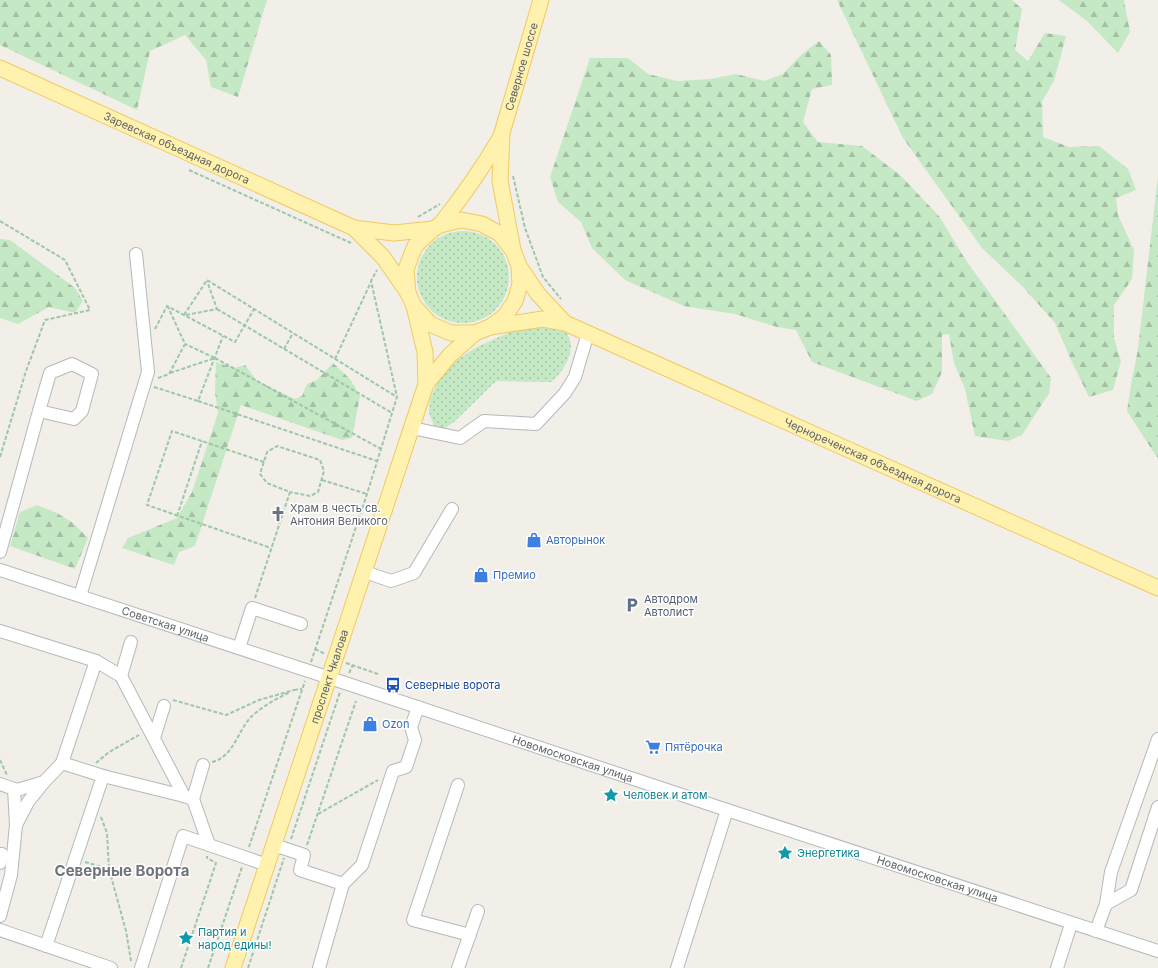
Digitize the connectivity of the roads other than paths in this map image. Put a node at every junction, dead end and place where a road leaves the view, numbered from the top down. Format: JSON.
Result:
{"nodes":[{"id":1,"x":541,"y":0,"type":"edge"},
{"id":2,"x":0,"y":68,"type":"edge"},
{"id":3,"x":502,"y":133,"type":"junction"},
{"id":4,"x":436,"y":227,"type":"junction"},
{"id":5,"x":354,"y":228,"type":"junction"},
{"id":6,"x":513,"y":250,"type":"junction"},
{"id":7,"x":136,"y":254,"type":"dead end"},
{"id":8,"x":519,"y":266,"type":"junction"},
{"id":9,"x":411,"y":300,"type":"junction"},
{"id":10,"x":565,"y":323,"type":"junction"},
{"id":11,"x":490,"y":327,"type":"junction"},
{"id":12,"x":475,"y":333,"type":"junction"},
{"id":13,"x":588,"y":333,"type":"junction"},
{"id":14,"x":426,"y":384,"type":"junction"},
{"id":15,"x":39,"y":411,"type":"junction"},
{"id":16,"x":412,"y":428,"type":"junction"},
{"id":17,"x":452,"y":509,"type":"dead end"},
{"id":18,"x":0,"y":552,"type":"edge"},
{"id":19,"x":0,"y":570,"type":"edge"},
{"id":20,"x":365,"y":572,"type":"junction"},
{"id":21,"x":1158,"y":588,"type":"edge"},
{"id":22,"x":80,"y":596,"type":"junction"},
{"id":23,"x":301,"y":624,"type":"dead end"},
{"id":24,"x":0,"y":631,"type":"edge"},
{"id":25,"x":131,"y":642,"type":"dead end"},
{"id":26,"x":239,"y":648,"type":"junction"},
{"id":27,"x":96,"y":661,"type":"junction"},
{"id":28,"x":121,"y":676,"type":"junction"},
{"id":29,"x":330,"y":678,"type":"junction"},
{"id":30,"x":164,"y":706,"type":"road end"},
{"id":31,"x":418,"y":707,"type":"junction"},
{"id":32,"x":151,"y":733,"type":"junction"},
{"id":33,"x":1158,"y":739,"type":"edge"},
{"id":34,"x":62,"y":763,"type":"junction"},
{"id":35,"x":203,"y":765,"type":"road end"},
{"id":36,"x":103,"y":776,"type":"junction"},
{"id":37,"x":44,"y":782,"type":"junction"},
{"id":38,"x":0,"y":784,"type":"edge"},
{"id":39,"x":458,"y":784,"type":"dead end"},
{"id":40,"x":14,"y":788,"type":"junction"},
{"id":41,"x":188,"y":797,"type":"junction"},
{"id":42,"x":1158,"y":807,"type":"edge"},
{"id":43,"x":727,"y":810,"type":"junction"},
{"id":44,"x":16,"y":825,"type":"junction"},
{"id":45,"x":209,"y":845,"type":"junction"},
{"id":46,"x":281,"y":847,"type":"junction"},
{"id":47,"x":0,"y":854,"type":"edge"},
{"id":48,"x":0,"y":862,"type":"edge"},
{"id":49,"x":267,"y":865,"type":"junction"},
{"id":50,"x":343,"y":884,"type":"junction"},
{"id":51,"x":1106,"y":904,"type":"junction"},
{"id":52,"x":478,"y":911,"type":"dead end"},
{"id":53,"x":0,"y":916,"type":"edge"},
{"id":54,"x":1071,"y":924,"type":"junction"},
{"id":55,"x":0,"y":930,"type":"edge"},
{"id":56,"x":1096,"y":931,"type":"junction"},
{"id":57,"x":470,"y":935,"type":"junction"},
{"id":58,"x":46,"y":946,"type":"junction"},
{"id":59,"x":1158,"y":951,"type":"edge"},
{"id":60,"x":111,"y":968,"type":"edge"},
{"id":61,"x":141,"y":968,"type":"edge"},
{"id":62,"x":233,"y":968,"type":"edge"},
{"id":63,"x":319,"y":968,"type":"edge"},
{"id":64,"x":458,"y":968,"type":"edge"},
{"id":65,"x":677,"y":968,"type":"edge"},
{"id":66,"x":1057,"y":968,"type":"edge"}],
"edges":[{"from":1,"to":3,"type":"main road","name":"Северное шоссе"},
{"from":2,"to":5,"type":"main road","name":"Заревская объездная дорога"},
{"from":3,"to":4,"type":"main road"},
{"from":3,"to":6,"type":"main road"},
{"from":4,"to":5,"type":"main road"},
{"from":4,"to":6,"type":"main road"},
{"from":4,"to":9,"type":"main road"},
{"from":5,"to":9,"type":"main road"},
{"from":6,"to":8,"type":"main road"},
{"from":7,"to":22,"type":"street"},
{"from":8,"to":10,"type":"main road"},
{"from":8,"to":11,"type":"main road"},
{"from":9,"to":12,"type":"main road"},
{"from":9,"to":14,"type":"main road"},
{"from":10,"to":11,"type":"main road"},
{"from":10,"to":13,"type":"main road","name":"Чернореченская объездная дорога"},
{"from":11,"to":12,"type":"main road"},
{"from":12,"to":14,"type":"main road"},
{"from":13,"to":16,"type":"street"},
{"from":13,"to":21,"type":"main road","name":"Чернореченская объездная дорога"},
{"from":14,"to":16,"type":"main road","name":"проспект Чкалова"},
{"from":15,"to":15,"type":"street"},
{"from":15,"to":18,"type":"street"},
{"from":16,"to":20,"type":"main road","name":"проспект Чкалова"},
{"from":17,"to":20,"type":"street"},
{"from":19,"to":22,"type":"street","name":"Советская улица"},
{"from":20,"to":29,"type":"main road","name":"проспект Чкалова"},
{"from":22,"to":26,"type":"street","name":"Советская улица"},
{"from":23,"to":26,"type":"street"},
{"from":24,"to":27,"type":"street"},
{"from":25,"to":28,"type":"street"},
{"from":26,"to":29,"type":"street","name":"Советская улица"},
{"from":27,"to":28,"type":"street"},
{"from":27,"to":34,"type":"street"},
{"from":28,"to":32,"type":"street"},
{"from":29,"to":31,"type":"street","name":"Новомосковская улица"},
{"from":29,"to":46,"type":"main road","name":"проспект Чкалова"},
{"from":30,"to":32,"type":"street"},
{"from":31,"to":43,"type":"street","name":"Новомосковская улица"},
{"from":31,"to":50,"type":"street"},
{"from":32,"to":41,"type":"street"},
{"from":33,"to":51,"type":"street"},
{"from":34,"to":36,"type":"street"},
{"from":34,"to":37,"type":"street"},
{"from":35,"to":41,"type":"street"},
{"from":36,"to":41,"type":"street"},
{"from":36,"to":58,"type":"street"},
{"from":37,"to":40,"type":"street"},
{"from":37,"to":44,"type":"street"},
{"from":38,"to":40,"type":"street"},
{"from":39,"to":57,"type":"street"},
{"from":40,"to":44,"type":"street"},
{"from":41,"to":45,"type":"street"},
{"from":42,"to":51,"type":"street"},
{"from":43,"to":54,"type":"street","name":"Новомосковская улица"},
{"from":43,"to":65,"type":"street"},
{"from":44,"to":53,"type":"street"},
{"from":45,"to":49,"type":"street"},
{"from":45,"to":61,"type":"street"},
{"from":46,"to":49,"type":"main road","name":"проспект Чкалова"},
{"from":46,"to":50,"type":"street"},
{"from":47,"to":48,"type":"street"},
{"from":49,"to":62,"type":"main road","name":"проспект Чкалова"},
{"from":50,"to":63,"type":"street"},
{"from":51,"to":56,"type":"street"},
{"from":52,"to":57,"type":"street"},
{"from":54,"to":56,"type":"street","name":"Новомосковская улица"},
{"from":54,"to":66,"type":"street"},
{"from":55,"to":58,"type":"street"},
{"from":56,"to":59,"type":"street","name":"Новомосковская улица"},
{"from":57,"to":64,"type":"street"},
{"from":58,"to":60,"type":"street"}]}
